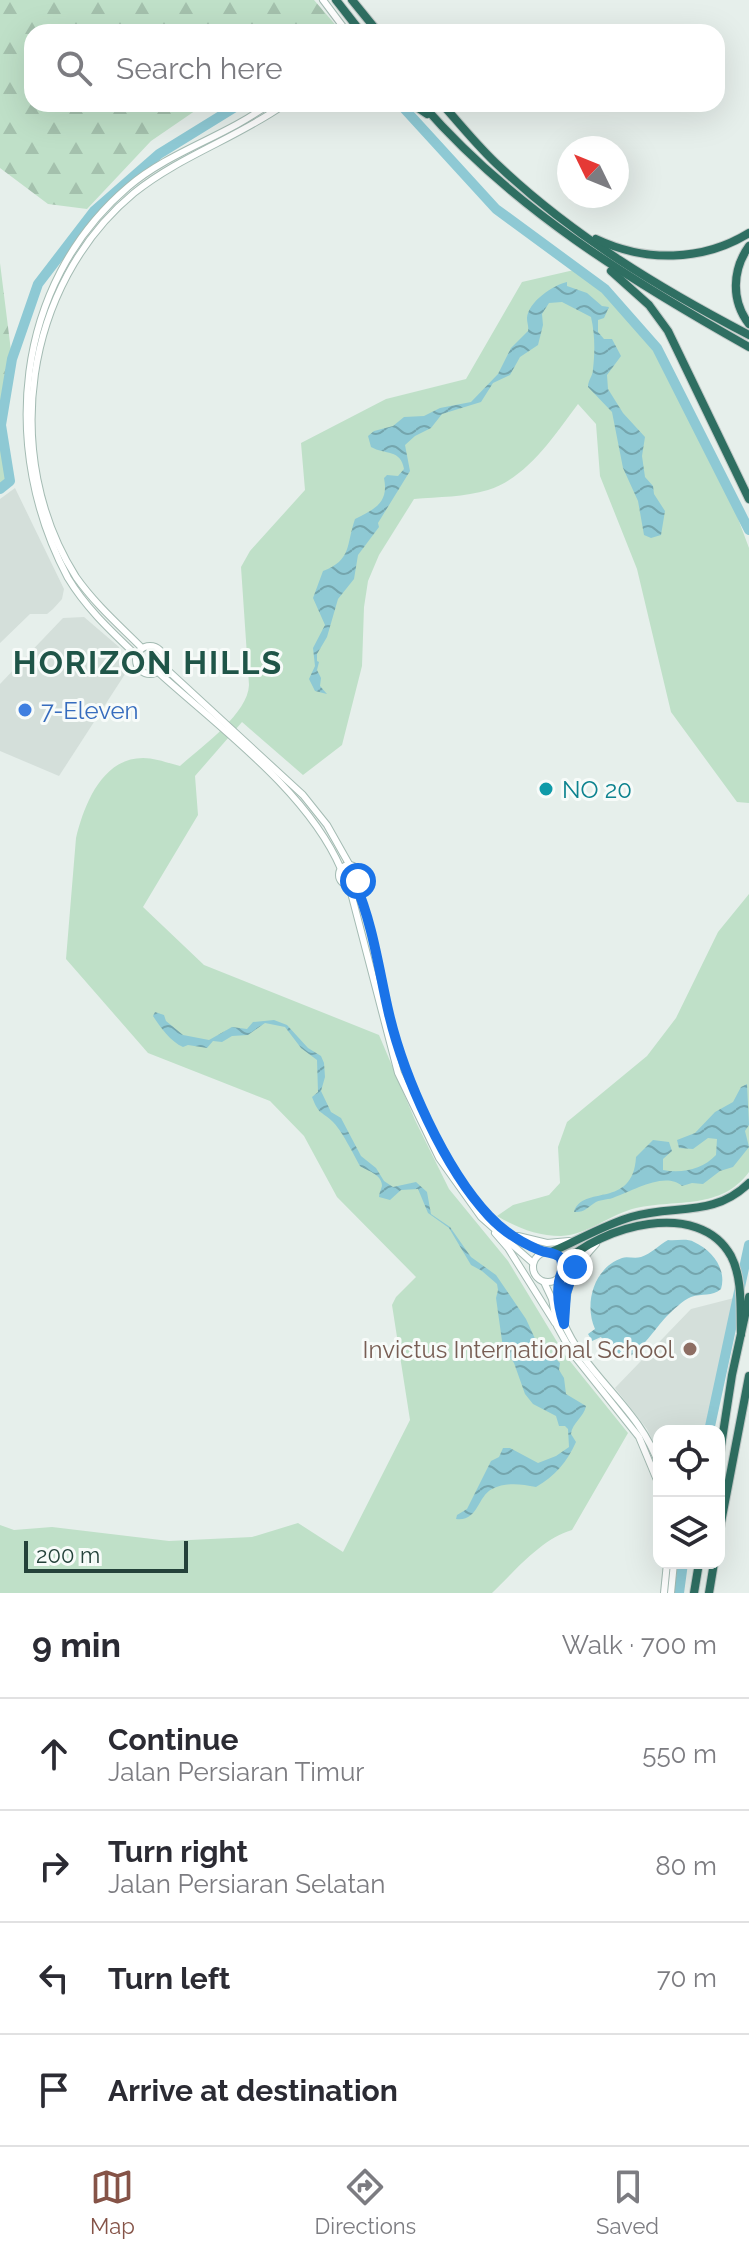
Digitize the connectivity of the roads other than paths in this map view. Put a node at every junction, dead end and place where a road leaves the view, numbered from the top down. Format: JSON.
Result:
{"nodes":[{"id":1,"x":323,"y":0,"type":"edge"},
{"id":2,"x":336,"y":0,"type":"edge"},
{"id":3,"x":352,"y":0,"type":"edge"},
{"id":4,"x":341,"y":24,"type":"edge"},
{"id":5,"x":355,"y":24,"type":"edge"},
{"id":6,"x":372,"y":24,"type":"edge"},
{"id":7,"x":259,"y":112,"type":"edge"},
{"id":8,"x":274,"y":112,"type":"edge"},
{"id":9,"x":423,"y":112,"type":"edge"},
{"id":10,"x":429,"y":112,"type":"edge"},
{"id":11,"x":449,"y":112,"type":"edge"},
{"id":12,"x":440,"y":124,"type":"junction"},
{"id":13,"x":574,"y":227,"type":"junction"},
{"id":14,"x":749,"y":233,"type":"edge"},
{"id":15,"x":580,"y":245,"type":"junction"},
{"id":16,"x":749,"y":246,"type":"edge"},
{"id":17,"x":749,"y":324,"type":"edge"},
{"id":18,"x":749,"y":335,"type":"edge"},
{"id":19,"x":749,"y":347,"type":"edge"},
{"id":20,"x":749,"y":499,"type":"edge"},
{"id":21,"x":142,"y":648,"type":"junction"},
{"id":22,"x":136,"y":655,"type":"junction"},
{"id":23,"x":160,"y":669,"type":"junction"},
{"id":24,"x":349,"y":864,"type":"junction"},
{"id":25,"x":341,"y":869,"type":"junction"},
{"id":26,"x":352,"y":884,"type":"junction"},
{"id":27,"x":749,"y":1183,"type":"edge"},
{"id":28,"x":481,"y":1217,"type":"junction"},
{"id":29,"x":503,"y":1230,"type":"junction"},
{"id":30,"x":582,"y":1239,"type":"junction"},
{"id":31,"x":598,"y":1241,"type":"junction"},
{"id":32,"x":547,"y":1252,"type":"junction"},
{"id":33,"x":533,"y":1263,"type":"junction"},
{"id":34,"x":563,"y":1264,"type":"junction"},
{"id":35,"x":558,"y":1279,"type":"junction"},
{"id":36,"x":544,"y":1282,"type":"junction"},
{"id":37,"x":749,"y":1297,"type":"edge"},
{"id":38,"x":561,"y":1325,"type":"junction"},
{"id":39,"x":741,"y":1334,"type":"junction"},
{"id":40,"x":749,"y":1376,"type":"edge"},
{"id":41,"x":725,"y":1425,"type":"edge"},
{"id":42,"x":653,"y":1453,"type":"edge"},
{"id":43,"x":653,"y":1471,"type":"edge"},
{"id":44,"x":725,"y":1502,"type":"edge"},
{"id":45,"x":666,"y":1569,"type":"edge"},
{"id":46,"x":673,"y":1569,"type":"edge"},
{"id":47,"x":698,"y":1569,"type":"edge"},
{"id":48,"x":713,"y":1569,"type":"edge"},
{"id":49,"x":664,"y":1593,"type":"edge"},
{"id":50,"x":671,"y":1593,"type":"edge"},
{"id":51,"x":694,"y":1593,"type":"edge"},
{"id":52,"x":709,"y":1593,"type":"edge"}],
"edges":[{"from":1,"to":4,"type":"street"},
{"from":2,"to":5,"type":"highway"},
{"from":3,"to":6,"type":"highway"},
{"from":7,"to":22,"type":"street"},
{"from":8,"to":21,"type":"street"},
{"from":9,"to":12,"type":"highway"},
{"from":10,"to":12,"type":"highway"},
{"from":11,"to":13,"type":"highway"},
{"from":12,"to":15,"type":"highway"},
{"from":13,"to":14,"type":"highway"},
{"from":13,"to":18,"type":"highway"},
{"from":15,"to":19,"type":"highway"},
{"from":15,"to":20,"type":"highway"},
{"from":16,"to":17,"type":"highway"},
{"from":21,"to":22,"type":"street"},
{"from":21,"to":23,"type":"street"},
{"from":22,"to":23,"type":"street"},
{"from":23,"to":24,"type":"street"},
{"from":23,"to":25,"type":"street"},
{"from":24,"to":25,"type":"street"},
{"from":24,"to":26,"type":"street"},
{"from":25,"to":26,"type":"street"},
{"from":26,"to":28,"type":"street"},
{"from":26,"to":29,"type":"street"},
{"from":27,"to":30,"type":"highway"},
{"from":28,"to":33,"type":"street"},
{"from":28,"to":38,"type":"street"},
{"from":29,"to":30,"type":"street"},
{"from":29,"to":32,"type":"street"},
{"from":30,"to":32,"type":"highway"},
{"from":31,"to":34,"type":"highway"},
{"from":31,"to":38,"type":"street"},
{"from":31,"to":39,"type":"highway"},
{"from":32,"to":33,"type":"street"},
{"from":32,"to":34,"type":"street"},
{"from":33,"to":36,"type":"street"},
{"from":34,"to":35,"type":"street"},
{"from":35,"to":36,"type":"street"},
{"from":35,"to":38,"type":"street"},
{"from":36,"to":38,"type":"street"},
{"from":37,"to":39,"type":"highway"},
{"from":38,"to":42,"type":"street"},
{"from":38,"to":43,"type":"street"},
{"from":39,"to":41,"type":"highway"},
{"from":40,"to":44,"type":"highway"},
{"from":45,"to":49,"type":"street"},
{"from":46,"to":50,"type":"street"},
{"from":47,"to":51,"type":"highway"},
{"from":48,"to":52,"type":"highway"}]}
